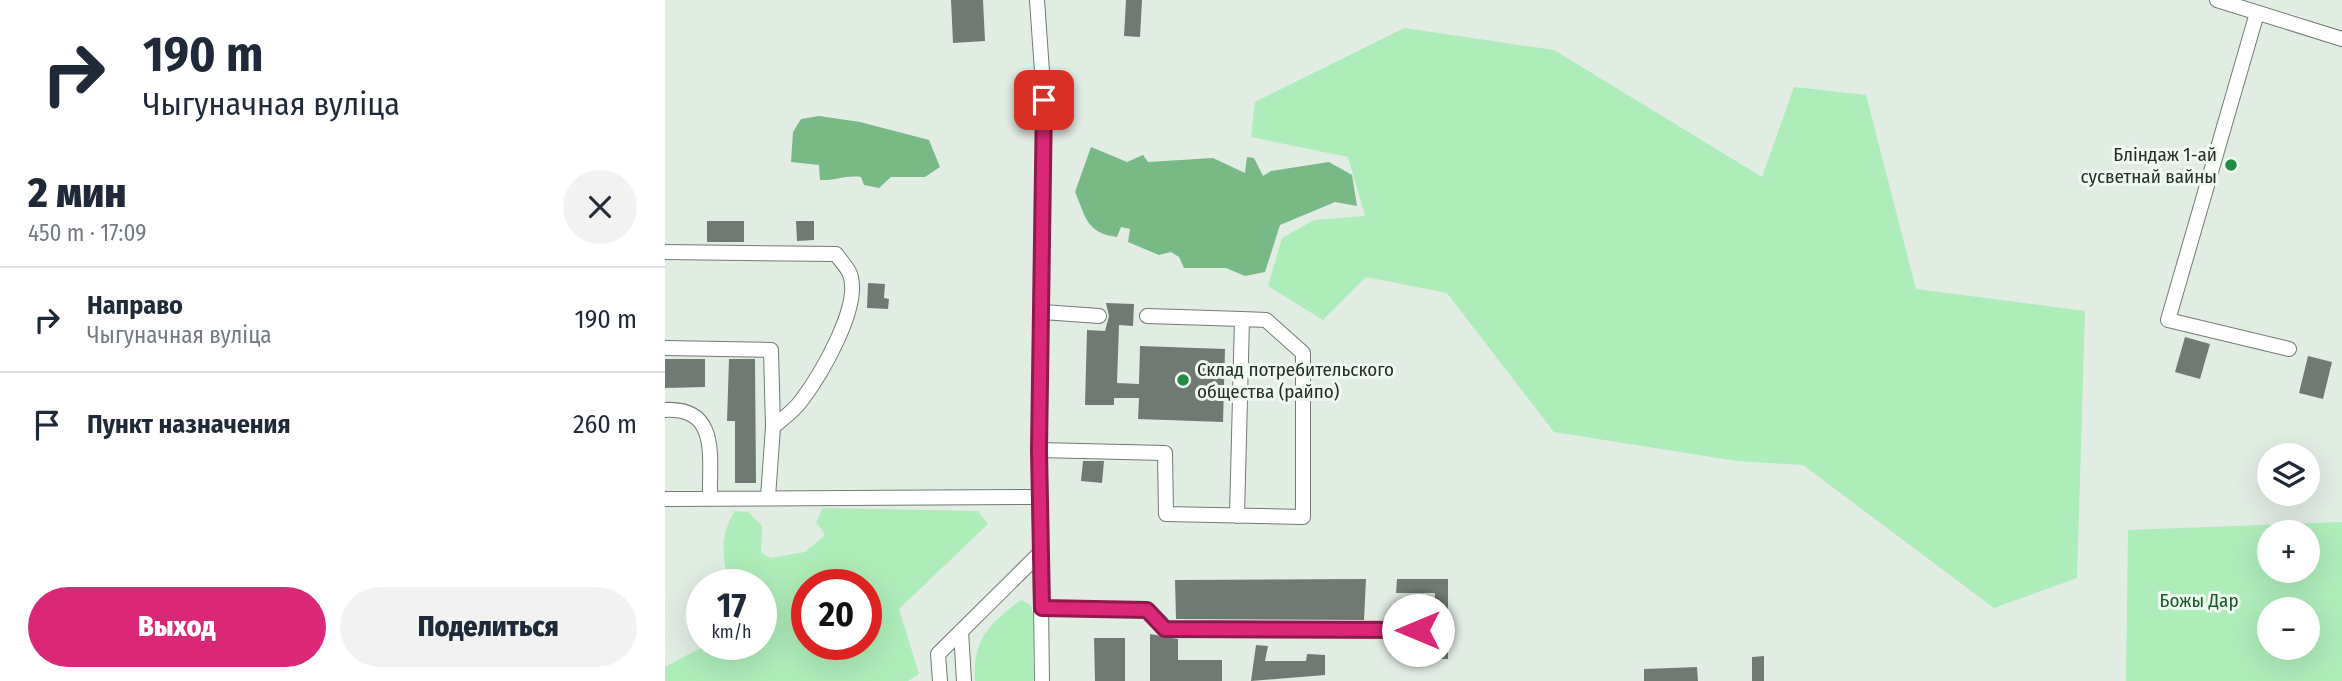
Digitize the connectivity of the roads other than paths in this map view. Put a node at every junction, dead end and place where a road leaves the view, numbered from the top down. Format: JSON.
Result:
{"nodes":[{"id":1,"x":1037,"y":0,"type":"edge"},
{"id":2,"x":2217,"y":0,"type":"edge"},
{"id":3,"x":2257,"y":13,"type":"junction"},
{"id":4,"x":2342,"y":39,"type":"edge"},
{"id":5,"x":665,"y":252,"type":"edge"},
{"id":6,"x":1043,"y":312,"type":"junction"},
{"id":7,"x":1098,"y":316,"type":"dead end"},
{"id":8,"x":1147,"y":316,"type":"dead end"},
{"id":9,"x":1242,"y":319,"type":"junction"},
{"id":10,"x":665,"y":348,"type":"edge"},
{"id":11,"x":2289,"y":349,"type":"dead end"},
{"id":12,"x":665,"y":410,"type":"edge"},
{"id":13,"x":773,"y":427,"type":"junction"},
{"id":14,"x":1039,"y":450,"type":"junction"},
{"id":15,"x":1039,"y":497,"type":"junction"},
{"id":16,"x":710,"y":498,"type":"junction"},
{"id":17,"x":768,"y":498,"type":"junction"},
{"id":18,"x":665,"y":499,"type":"edge"},
{"id":19,"x":1237,"y":516,"type":"junction"},
{"id":20,"x":1040,"y":553,"type":"junction"},
{"id":21,"x":1042,"y":608,"type":"junction"},
{"id":22,"x":1418,"y":630,"type":"dead end"},
{"id":23,"x":961,"y":631,"type":"junction"},
{"id":24,"x":940,"y":681,"type":"edge"},
{"id":25,"x":964,"y":681,"type":"edge"},
{"id":26,"x":1042,"y":681,"type":"edge"}],
"edges":[{"from":1,"to":6,"type":"street"},
{"from":2,"to":3,"type":"street"},
{"from":3,"to":4,"type":"street"},
{"from":3,"to":11,"type":"street"},
{"from":5,"to":13,"type":"street"},
{"from":6,"to":7,"type":"street"},
{"from":6,"to":14,"type":"street"},
{"from":8,"to":9,"type":"street"},
{"from":9,"to":19,"type":"street"},
{"from":9,"to":19,"type":"street"},
{"from":10,"to":13,"type":"street"},
{"from":12,"to":16,"type":"street"},
{"from":13,"to":17,"type":"street"},
{"from":14,"to":15,"type":"street"},
{"from":14,"to":19,"type":"street"},
{"from":15,"to":17,"type":"street"},
{"from":15,"to":20,"type":"street"},
{"from":16,"to":17,"type":"street"},
{"from":16,"to":18,"type":"street"},
{"from":20,"to":21,"type":"street"},
{"from":20,"to":23,"type":"street"},
{"from":21,"to":22,"type":"street"},
{"from":21,"to":26,"type":"street"},
{"from":23,"to":24,"type":"street"},
{"from":23,"to":25,"type":"street"}]}
